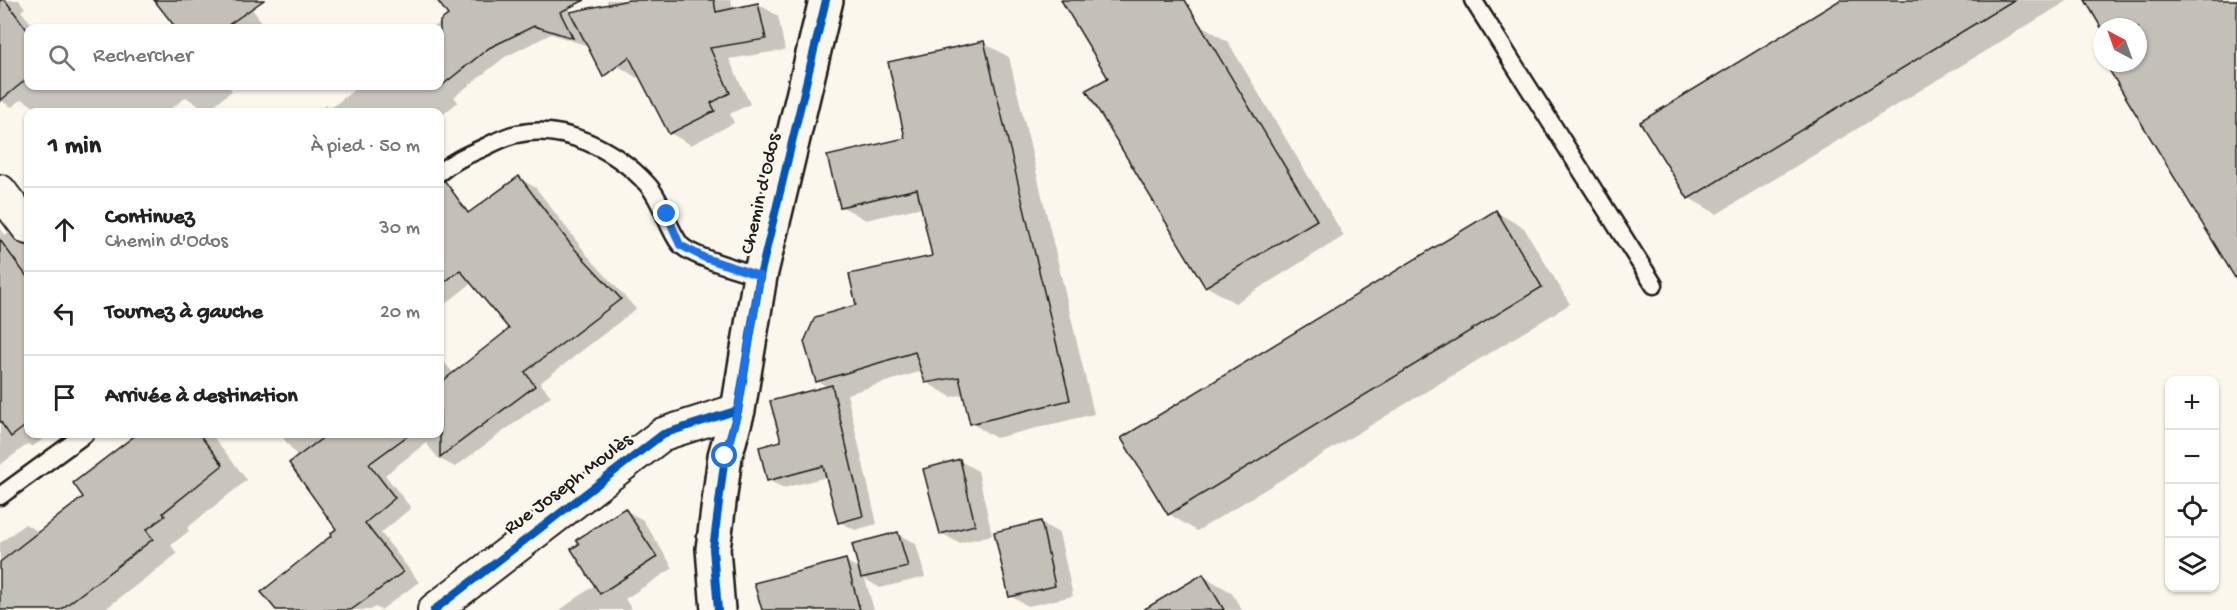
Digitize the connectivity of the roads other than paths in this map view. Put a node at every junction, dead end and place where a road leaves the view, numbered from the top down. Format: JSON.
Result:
{"nodes":[{"id":1,"x":825,"y":0,"type":"edge"},
{"id":2,"x":1473,"y":0,"type":"edge"},
{"id":3,"x":444,"y":169,"type":"edge"},
{"id":4,"x":0,"y":191,"type":"edge"},
{"id":5,"x":24,"y":223,"type":"edge"},
{"id":6,"x":760,"y":276,"type":"junction"},
{"id":7,"x":1654,"y":285,"type":"dead end"},
{"id":8,"x":738,"y":410,"type":"junction"},
{"id":9,"x":80,"y":438,"type":"edge"},
{"id":10,"x":0,"y":496,"type":"edge"},
{"id":11,"x":434,"y":610,"type":"edge"},
{"id":12,"x":718,"y":610,"type":"edge"}],
"edges":[{"from":1,"to":6,"type":"street","name":"Chemin d'Odos"},
{"from":2,"to":7,"type":"lane"},
{"from":3,"to":6,"type":"lane"},
{"from":4,"to":5,"type":"street"},
{"from":6,"to":8,"type":"street","name":"Chemin d'Odos"},
{"from":8,"to":11,"type":"street","name":"Rue Joseph Moulès"},
{"from":8,"to":12,"type":"street","name":"Chemin d'Odos"},
{"from":9,"to":10,"type":"lane"}]}
